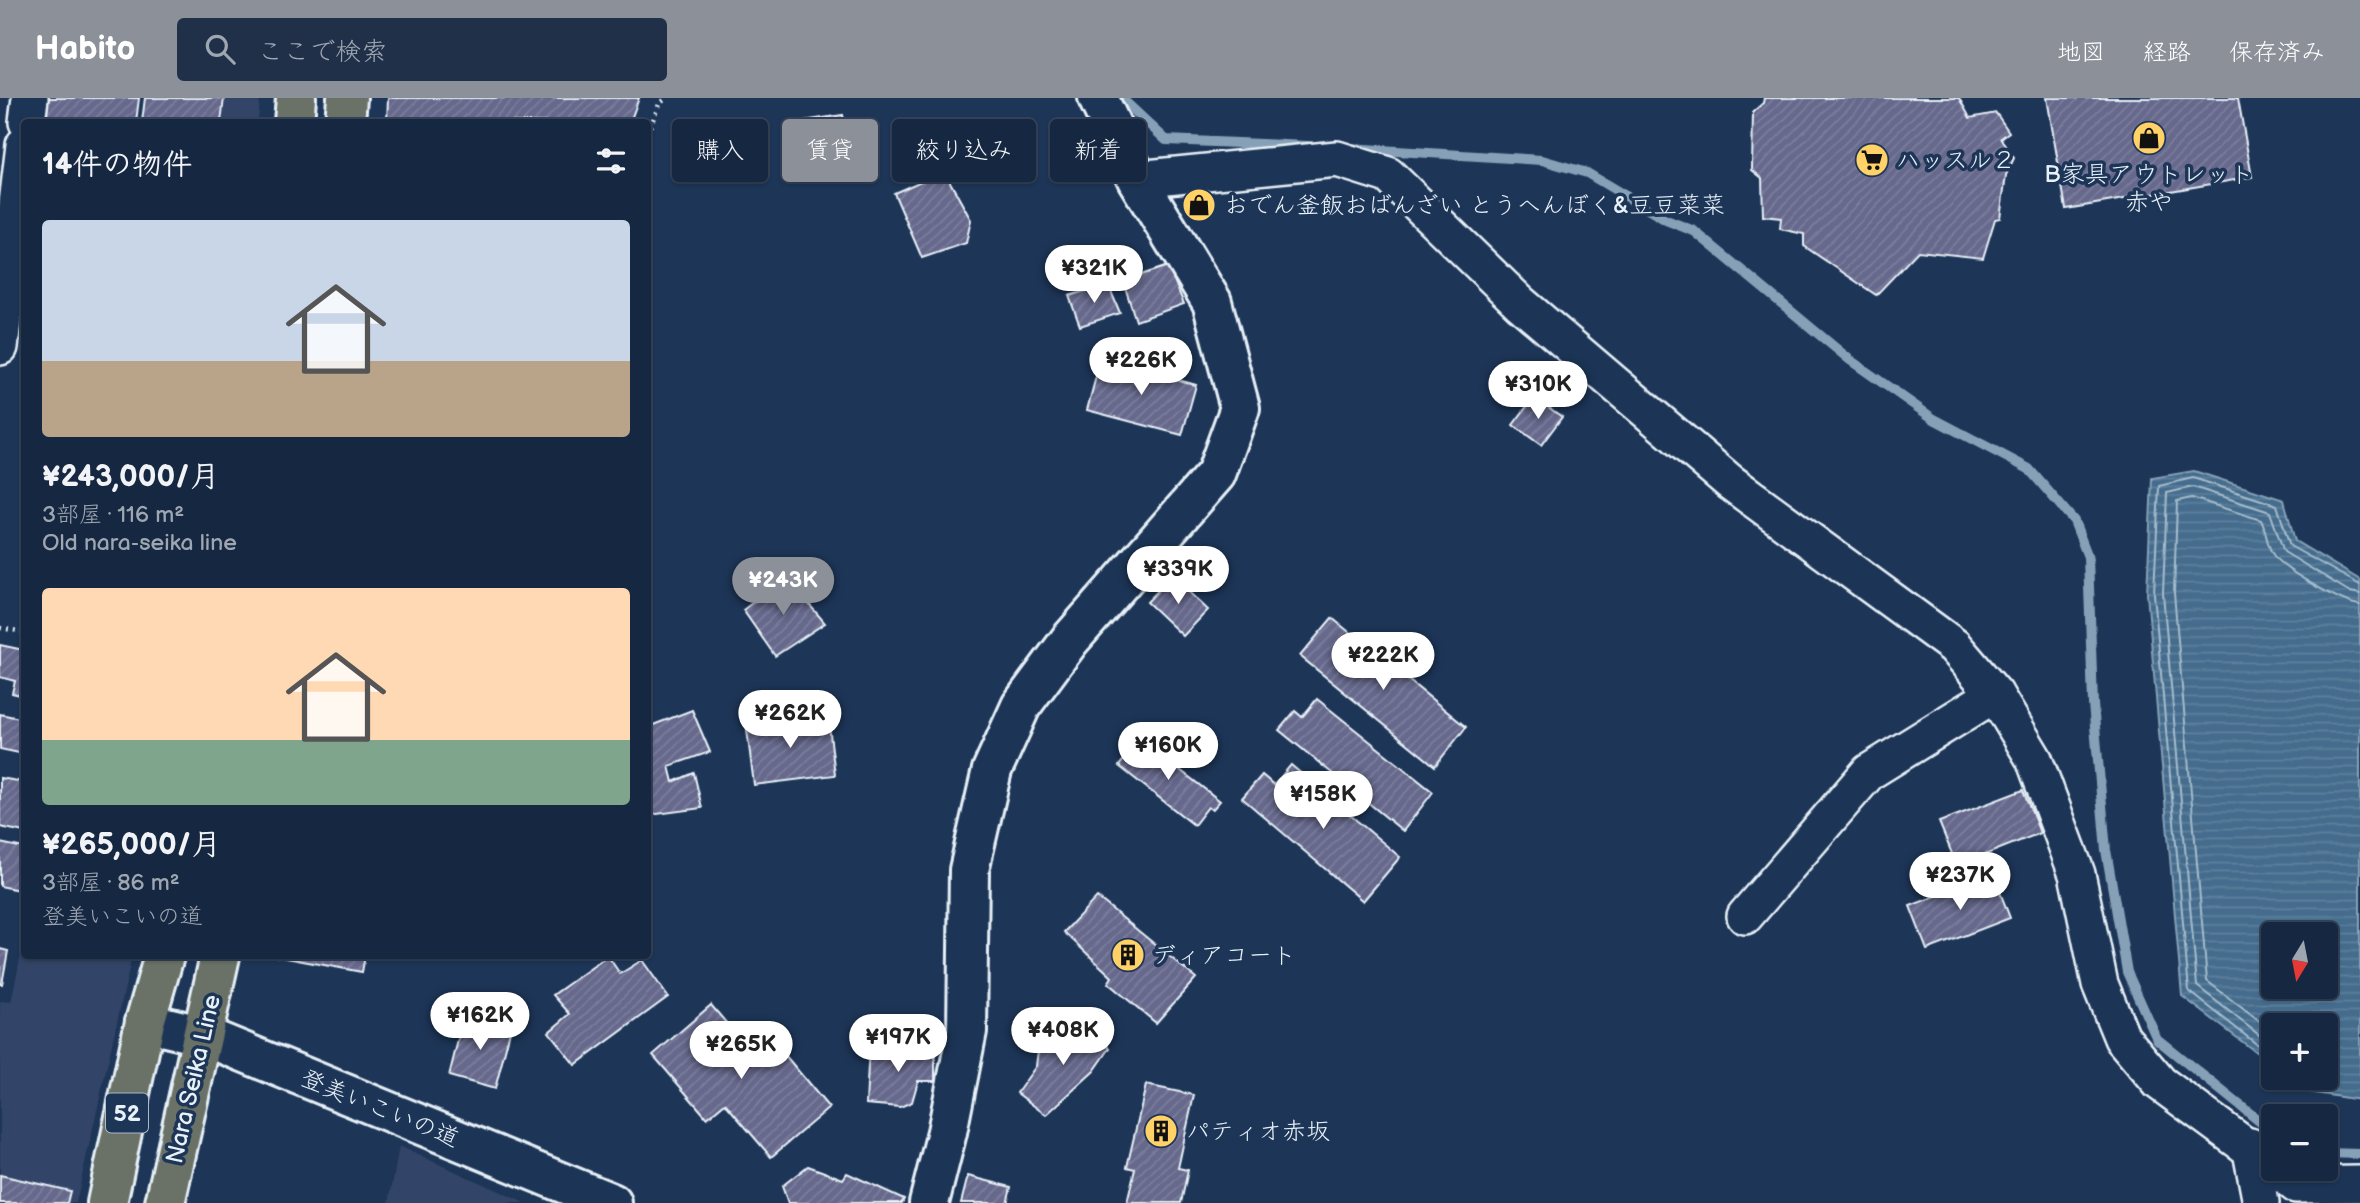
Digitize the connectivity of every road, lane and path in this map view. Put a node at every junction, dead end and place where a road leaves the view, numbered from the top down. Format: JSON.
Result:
{"nodes":[{"id":1,"x":30,"y":98,"type":"edge"},
{"id":2,"x":296,"y":98,"type":"edge"},
{"id":3,"x":347,"y":98,"type":"edge"},
{"id":4,"x":667,"y":98,"type":"edge"},
{"id":5,"x":1098,"y":98,"type":"edge"},
{"id":6,"x":27,"y":119,"type":"edge"},
{"id":7,"x":294,"y":119,"type":"edge"},
{"id":8,"x":345,"y":119,"type":"edge"},
{"id":9,"x":1108,"y":119,"type":"edge"},
{"id":10,"x":651,"y":124,"type":"edge"},
{"id":11,"x":21,"y":170,"type":"edge"},
{"id":12,"x":1146,"y":178,"type":"edge"},
{"id":13,"x":1139,"y":182,"type":"edge"},
{"id":14,"x":0,"y":347,"type":"edge"},
{"id":15,"x":0,"y":628,"type":"edge"},
{"id":16,"x":21,"y":632,"type":"edge"},
{"id":17,"x":1995,"y":694,"type":"junction"},
{"id":18,"x":1745,"y":916,"type":"dead end"},
{"id":19,"x":163,"y":959,"type":"edge"},
{"id":20,"x":219,"y":959,"type":"edge"},
{"id":21,"x":145,"y":1022,"type":"junction"},
{"id":22,"x":204,"y":1036,"type":"junction"},
{"id":23,"x":2261,"y":1155,"type":"edge"},
{"id":24,"x":2261,"y":1181,"type":"edge"},
{"id":25,"x":2291,"y":1181,"type":"edge"},
{"id":26,"x":2360,"y":1184,"type":"edge"},
{"id":27,"x":107,"y":1203,"type":"edge"},
{"id":28,"x":166,"y":1203,"type":"edge"},
{"id":29,"x":612,"y":1203,"type":"edge"},
{"id":30,"x":929,"y":1203,"type":"edge"},
{"id":31,"x":2261,"y":1203,"type":"edge"}],
"edges":[{"from":1,"to":6,"type":"street"},
{"from":2,"to":7,"type":"main road"},
{"from":3,"to":8,"type":"main road"},
{"from":4,"to":10,"type":"path"},
{"from":5,"to":9,"type":"street"},
{"from":11,"to":14,"type":"street"},
{"from":12,"to":17,"type":"street"},
{"from":13,"to":30,"type":"street"},
{"from":15,"to":16,"type":"path"},
{"from":17,"to":18,"type":"street"},
{"from":17,"to":23,"type":"street"},
{"from":19,"to":21,"type":"main road","number":"52"},
{"from":20,"to":22,"type":"main road","name":"Nara Seika Line","number":"52"},
{"from":21,"to":22,"type":"street","name":"登美いこいの道"},
{"from":21,"to":27,"type":"main road","number":"52"},
{"from":22,"to":28,"type":"main road","name":"Nara Seika Line","number":"52"},
{"from":22,"to":29,"type":"street","name":"登美いこいの道"},
{"from":24,"to":31,"type":"street"},
{"from":25,"to":26,"type":"street"}]}
